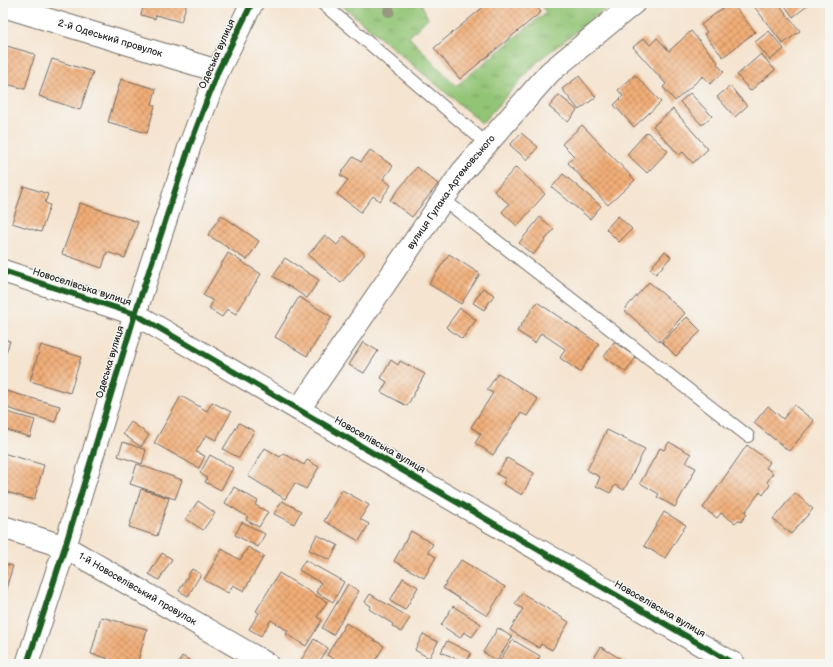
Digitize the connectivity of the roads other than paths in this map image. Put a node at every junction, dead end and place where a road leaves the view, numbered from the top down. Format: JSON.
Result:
{"nodes":[{"id":1,"x":252,"y":3,"type":"edge"},
{"id":2,"x":322,"y":3,"type":"edge"},
{"id":3,"x":634,"y":3,"type":"edge"},
{"id":4,"x":3,"y":6,"type":"edge"},
{"id":5,"x":218,"y":71,"type":"junction"},
{"id":6,"x":487,"y":144,"type":"junction"},
{"id":7,"x":444,"y":200,"type":"junction"},
{"id":8,"x":3,"y":271,"type":"edge"},
{"id":9,"x":135,"y":314,"type":"junction"},
{"id":10,"x":299,"y":409,"type":"junction"},
{"id":11,"x":748,"y":436,"type":"dead end"},
{"id":12,"x":3,"y":527,"type":"edge"},
{"id":13,"x":64,"y":547,"type":"junction"},
{"id":14,"x":27,"y":664,"type":"edge"},
{"id":15,"x":267,"y":664,"type":"edge"},
{"id":16,"x":734,"y":664,"type":"edge"}],
"edges":[{"from":1,"to":5,"type":"street","name":"Одеська вулиця"},
{"from":2,"to":6,"type":"lane"},
{"from":3,"to":6,"type":"street","name":"вулиця Гулака-Артемовського"},
{"from":4,"to":5,"type":"street","name":"2-й Одеський провулок"},
{"from":5,"to":9,"type":"street","name":"Одеська вулиця"},
{"from":6,"to":7,"type":"street","name":"вулиця Гулака-Артемовського"},
{"from":7,"to":10,"type":"street","name":"вулиця Гулака-Артемовського"},
{"from":7,"to":11,"type":"lane"},
{"from":8,"to":9,"type":"street","name":"Новоселівська вулиця"},
{"from":9,"to":10,"type":"street","name":"Новоселівська вулиця"},
{"from":9,"to":13,"type":"street","name":"Одеська вулиця"},
{"from":10,"to":16,"type":"street","name":"Новоселівська вулиця"},
{"from":12,"to":13,"type":"street","name":"1-й Новоселівський провулок"},
{"from":13,"to":14,"type":"street","name":"Одеська вулиця"},
{"from":13,"to":15,"type":"street","name":"1-й Новоселівський провулок"}]}
